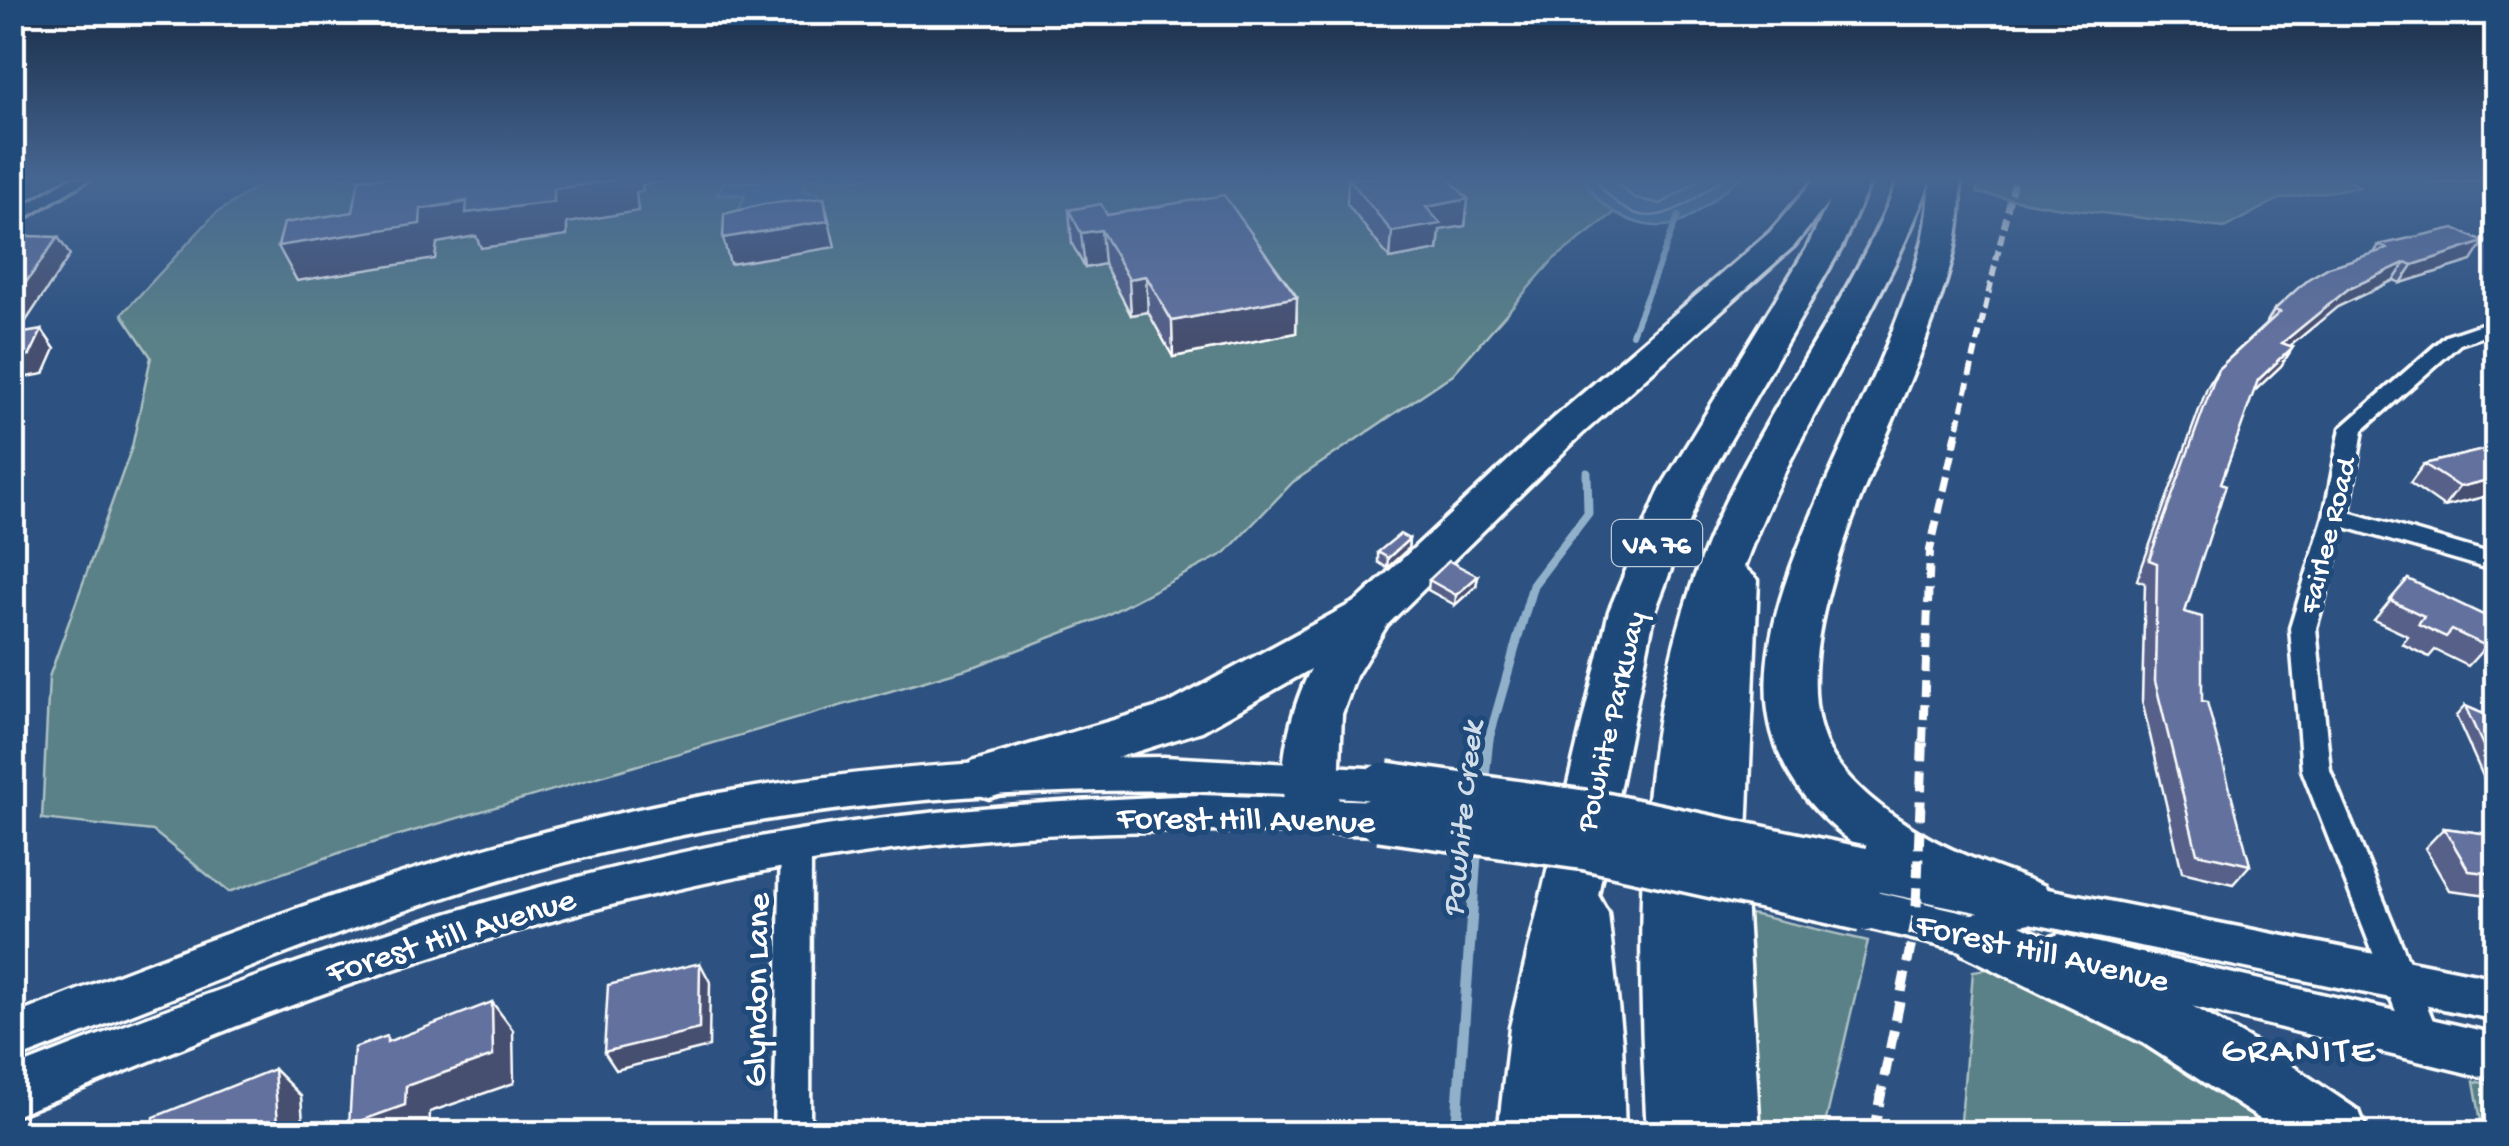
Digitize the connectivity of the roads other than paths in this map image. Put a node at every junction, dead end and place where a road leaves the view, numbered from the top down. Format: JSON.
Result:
{"nodes":[{"id":1,"x":1788,"y":231,"type":"edge"},
{"id":2,"x":1832,"y":231,"type":"edge"},
{"id":3,"x":1898,"y":231,"type":"edge"},
{"id":4,"x":1940,"y":231,"type":"edge"},
{"id":5,"x":2496,"y":326,"type":"edge"},
{"id":6,"x":2336,"y":516,"type":"junction"},
{"id":7,"x":1738,"y":523,"type":"junction"},
{"id":8,"x":2496,"y":563,"type":"edge"},
{"id":9,"x":1374,"y":612,"type":"junction"},
{"id":10,"x":989,"y":776,"type":"junction"},
{"id":11,"x":1311,"y":795,"type":"junction"},
{"id":12,"x":796,"y":848,"type":"junction"},
{"id":13,"x":1574,"y":872,"type":"junction"},
{"id":14,"x":2004,"y":919,"type":"junction"},
{"id":15,"x":2400,"y":979,"type":"junction"},
{"id":16,"x":2496,"y":998,"type":"edge"},
{"id":17,"x":12,"y":1039,"type":"edge"},
{"id":18,"x":2424,"y":1040,"type":"junction"},
{"id":19,"x":2496,"y":1057,"type":"edge"},
{"id":20,"x":12,"y":1093,"type":"edge"},
{"id":21,"x":792,"y":1134,"type":"edge"},
{"id":22,"x":1530,"y":1134,"type":"edge"},
{"id":23,"x":1593,"y":1134,"type":"edge"},
{"id":24,"x":1679,"y":1134,"type":"edge"},
{"id":25,"x":1728,"y":1134,"type":"edge"},
{"id":26,"x":2336,"y":1134,"type":"edge"}],
"edges":[{"from":1,"to":9,"type":"highway"},
{"from":2,"to":13,"type":"highway","name":"Powhite Parkway","number":"VA 76"},
{"from":3,"to":7,"type":"highway","number":"VA 76"},
{"from":4,"to":14,"type":"highway"},
{"from":5,"to":6,"type":"street","name":"Fairlee Road"},
{"from":6,"to":8,"type":"street"},
{"from":6,"to":15,"type":"street","name":"Fairlee Road"},
{"from":7,"to":24,"type":"highway","number":"VA 76"},
{"from":7,"to":25,"type":"highway"},
{"from":9,"to":10,"type":"highway"},
{"from":9,"to":11,"type":"highway"},
{"from":10,"to":11,"type":"main road","name":"Forest Hill Avenue"},
{"from":10,"to":17,"type":"main road","name":"Forest Hill Avenue"},
{"from":11,"to":12,"type":"main road","name":"Forest Hill Avenue"},
{"from":11,"to":14,"type":"main road","name":"Forest Hill Avenue","bridge":true},
{"from":12,"to":20,"type":"main road","name":"Forest Hill Avenue"},
{"from":12,"to":21,"type":"street","name":"Glyndon Lane"},
{"from":13,"to":22,"type":"highway","name":"Powhite Parkway","number":"VA 76"},
{"from":13,"to":23,"type":"highway","number":"VA 76"},
{"from":14,"to":15,"type":"main road","name":"Forest Hill Avenue"},
{"from":14,"to":18,"type":"main road","name":"Forest Hill Avenue"},
{"from":14,"to":26,"type":"highway"},
{"from":15,"to":16,"type":"main road","name":"Forest Hill Avenue"},
{"from":15,"to":18,"type":"street","name":"Fairlee Road"},
{"from":18,"to":19,"type":"main road","name":"Forest Hill Avenue"}]}
